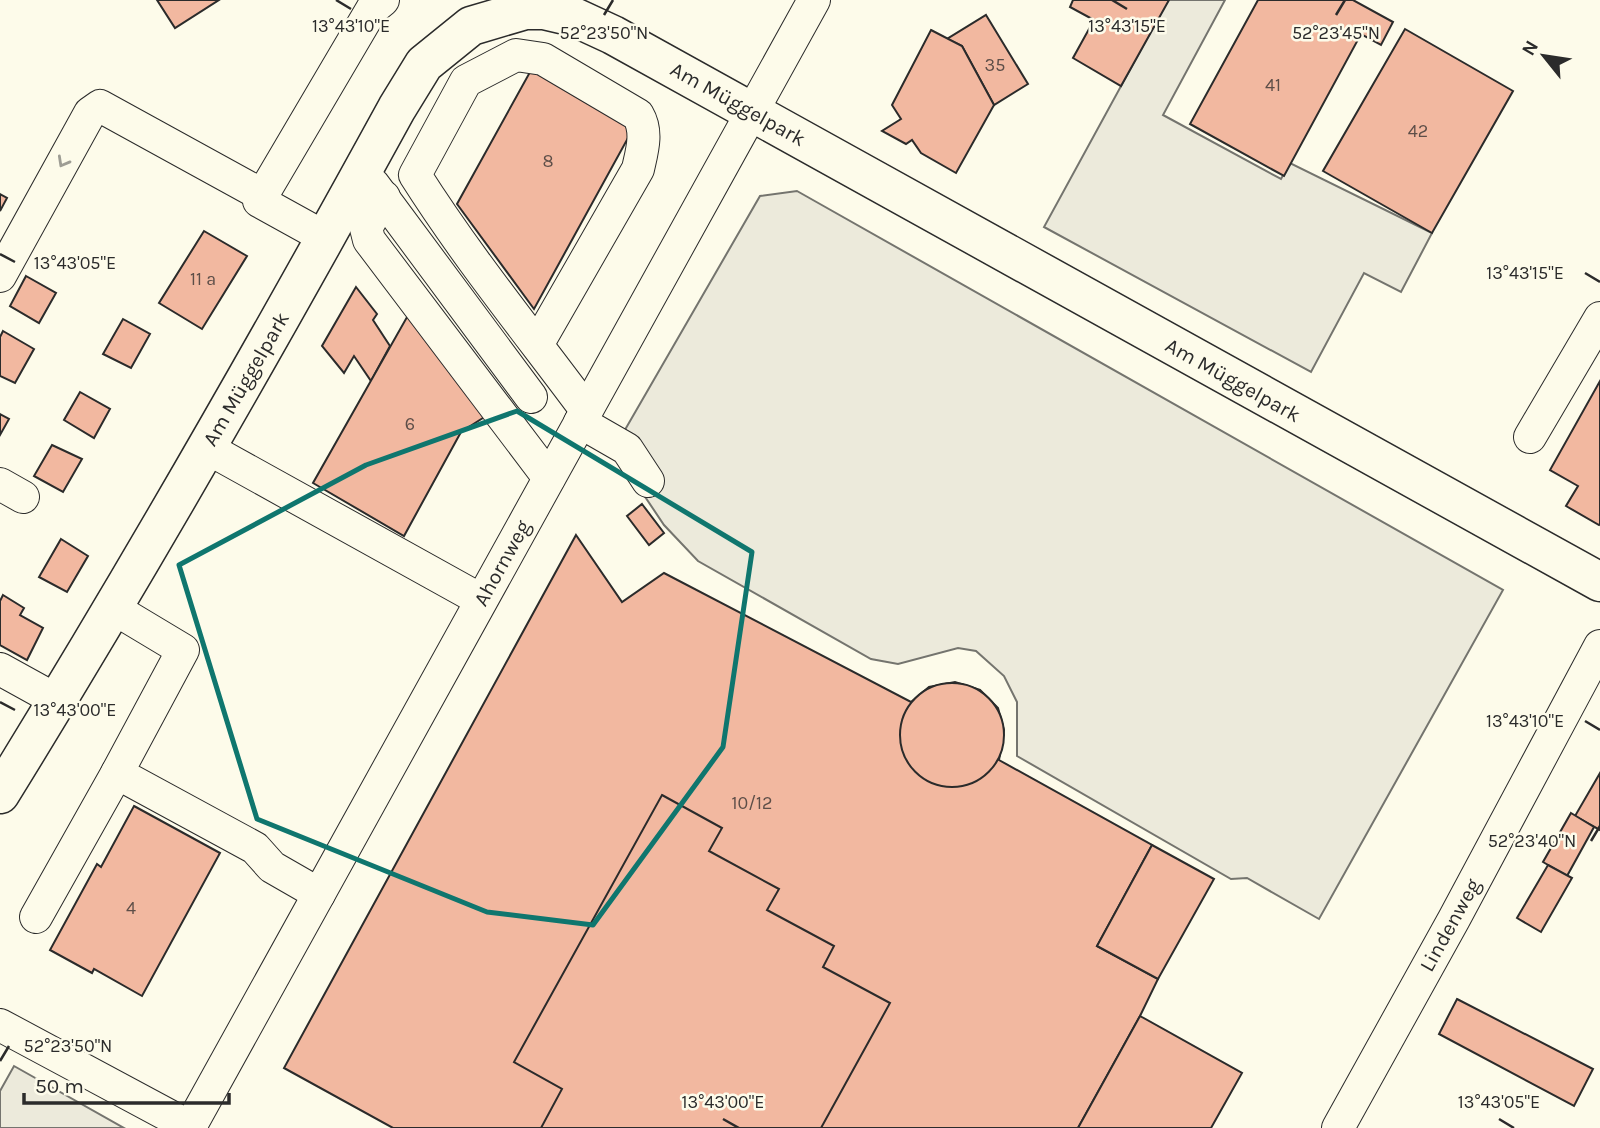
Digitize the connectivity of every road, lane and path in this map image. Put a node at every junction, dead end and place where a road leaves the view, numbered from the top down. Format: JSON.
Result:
{"nodes":[{"id":1,"x":383,"y":0,"type":"edge"},
{"id":2,"x":814,"y":0,"type":"edge"},
{"id":3,"x":753,"y":112,"type":"junction"},
{"id":4,"x":372,"y":186,"type":"junction"},
{"id":5,"x":262,"y":195,"type":"junction"},
{"id":6,"x":326,"y":237,"type":"junction"},
{"id":7,"x":0,"y":276,"type":"edge"},
{"id":8,"x":1600,"y":318,"type":"edge"},
{"id":9,"x":537,"y":345,"type":"junction"},
{"id":10,"x":531,"y":397,"type":"dead end"},
{"id":11,"x":583,"y":416,"type":"junction"},
{"id":12,"x":1530,"y":437,"type":"dead end"},
{"id":13,"x":208,"y":448,"type":"junction"},
{"id":14,"x":549,"y":478,"type":"junction"},
{"id":15,"x":648,"y":481,"type":"dead end"},
{"id":16,"x":1600,"y":582,"type":"edge"},
{"id":17,"x":481,"y":600,"type":"junction"},
{"id":18,"x":113,"y":608,"type":"junction"},
{"id":19,"x":1600,"y":646,"type":"edge"},
{"id":20,"x":0,"y":669,"type":"edge"},
{"id":21,"x":58,"y":701,"type":"junction"},
{"id":22,"x":117,"y":773,"type":"junction"},
{"id":23,"x":0,"y":794,"type":"edge"},
{"id":24,"x":319,"y":894,"type":"junction"},
{"id":25,"x":36,"y":917,"type":"dead end"},
{"id":26,"x":0,"y":1025,"type":"edge"},
{"id":27,"x":191,"y":1128,"type":"edge"},
{"id":28,"x":1338,"y":1128,"type":"edge"}],
"edges":[{"from":1,"to":5,"type":"street"},
{"from":2,"to":3,"type":"street","name":"Ahornweg"},
{"from":3,"to":4,"type":"main road","name":"Am Müggelpark"},
{"from":3,"to":11,"type":"street","name":"Ahornweg"},
{"from":3,"to":16,"type":"main road","name":"Am Müggelpark"},
{"from":4,"to":6,"type":"main road","name":"Am Müggelpark"},
{"from":4,"to":10,"type":"street"},
{"from":4,"to":14,"type":"street"},
{"from":5,"to":6,"type":"street"},
{"from":5,"to":7,"type":"street","one_way":true},
{"from":6,"to":13,"type":"main road","name":"Am Müggelpark"},
{"from":8,"to":12,"type":"street"},
{"from":9,"to":9,"type":"street"},
{"from":9,"to":11,"type":"street"},
{"from":11,"to":14,"type":"street","name":"Ahornweg"},
{"from":11,"to":15,"type":"street"},
{"from":13,"to":17,"type":"street"},
{"from":13,"to":18,"type":"main road","name":"Am Müggelpark"},
{"from":14,"to":17,"type":"street","name":"Ahornweg"},
{"from":17,"to":24,"type":"street","name":"Ahornweg"},
{"from":18,"to":21,"type":"main road","name":"Am Müggelpark"},
{"from":18,"to":22,"type":"street"},
{"from":19,"to":28,"type":"street","name":"Lindenweg"},
{"from":20,"to":21,"type":"street"},
{"from":21,"to":23,"type":"main road","name":"Am Müggelpark"},
{"from":22,"to":24,"type":"street"},
{"from":22,"to":25,"type":"street"},
{"from":24,"to":27,"type":"street","name":"Ahornweg"},
{"from":26,"to":27,"type":"street"}]}
